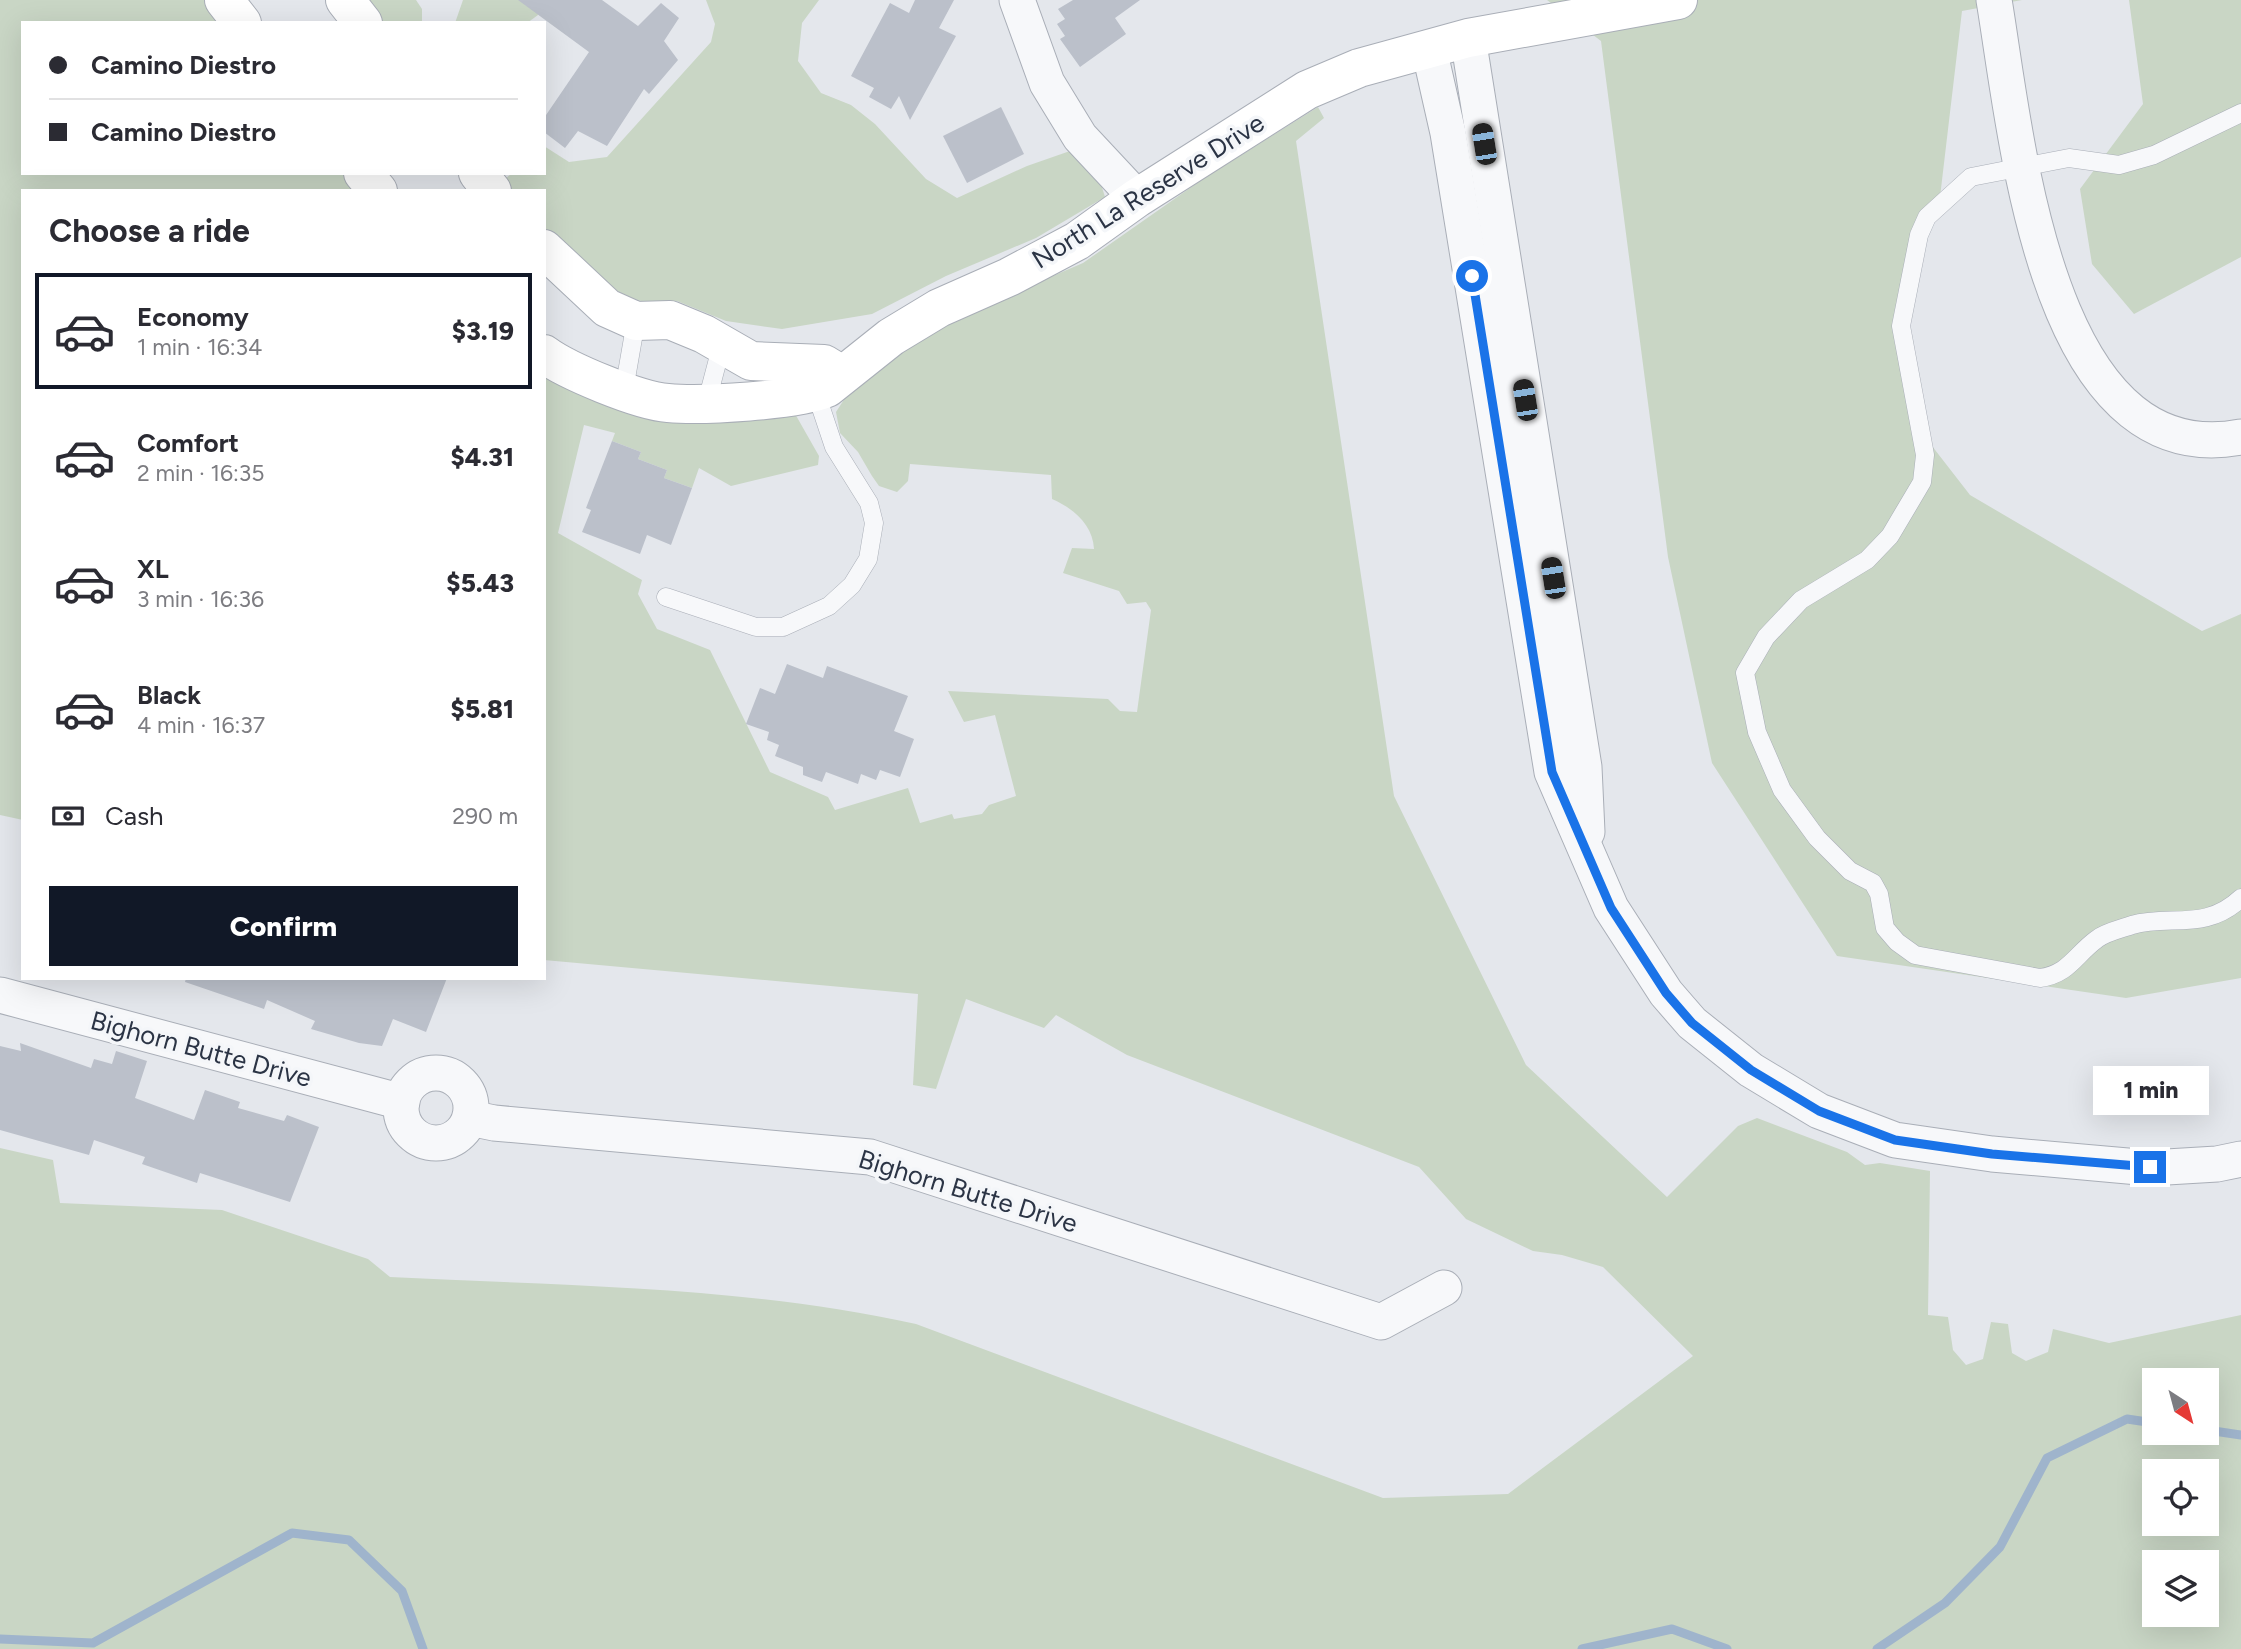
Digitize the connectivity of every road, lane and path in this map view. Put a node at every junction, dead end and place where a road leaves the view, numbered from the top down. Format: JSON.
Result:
{"nodes":[{"id":1,"x":224,"y":0,"type":"edge"},
{"id":2,"x":345,"y":0,"type":"edge"},
{"id":3,"x":1017,"y":0,"type":"edge"},
{"id":4,"x":1678,"y":0,"type":"edge"},
{"id":5,"x":1994,"y":0,"type":"edge"},
{"id":6,"x":240,"y":21,"type":"edge"},
{"id":7,"x":361,"y":21,"type":"edge"},
{"id":8,"x":1468,"y":38,"type":"junction"},
{"id":9,"x":1429,"y":49,"type":"junction"},
{"id":10,"x":2241,"y":113,"type":"edge"},
{"id":11,"x":2021,"y":165,"type":"junction"},
{"id":12,"x":365,"y":175,"type":"edge"},
{"id":13,"x":480,"y":175,"type":"edge"},
{"id":14,"x":376,"y":189,"type":"edge"},
{"id":15,"x":490,"y":189,"type":"edge"},
{"id":16,"x":1137,"y":198,"type":"junction"},
{"id":17,"x":546,"y":251,"type":"edge"},
{"id":18,"x":636,"y":321,"type":"junction"},
{"id":19,"x":722,"y":344,"type":"junction"},
{"id":20,"x":546,"y":355,"type":"edge"},
{"id":21,"x":829,"y":384,"type":"junction"},
{"id":22,"x":624,"y":390,"type":"junction"},
{"id":23,"x":708,"y":401,"type":"junction"},
{"id":24,"x":2241,"y":437,"type":"edge"},
{"id":25,"x":666,"y":597,"type":"dead end"},
{"id":26,"x":1588,"y":853,"type":"junction"},
{"id":27,"x":2241,"y":898,"type":"edge"},
{"id":28,"x":0,"y":995,"type":"edge"},
{"id":29,"x":402,"y":1102,"type":"junction"},
{"id":30,"x":470,"y":1118,"type":"junction"},
{"id":31,"x":2241,"y":1159,"type":"edge"},
{"id":32,"x":1444,"y":1288,"type":"dead end"}],
"edges":[{"from":1,"to":6,"type":"street"},
{"from":2,"to":7,"type":"street"},
{"from":3,"to":16,"type":"street"},
{"from":4,"to":8,"type":"street","name":"North La Reserve Drive"},
{"from":5,"to":11,"type":"street"},
{"from":8,"to":9,"type":"street","name":"North La Reserve Drive"},
{"from":8,"to":26,"type":"street"},
{"from":9,"to":16,"type":"street","name":"North La Reserve Drive"},
{"from":9,"to":26,"type":"street"},
{"from":10,"to":11,"type":"lane"},
{"from":11,"to":24,"type":"street"},
{"from":11,"to":27,"type":"lane"},
{"from":12,"to":14,"type":"street"},
{"from":13,"to":15,"type":"street"},
{"from":16,"to":21,"type":"street","name":"North La Reserve Drive"},
{"from":17,"to":18,"type":"street"},
{"from":18,"to":19,"type":"street"},
{"from":18,"to":22,"type":"lane"},
{"from":19,"to":21,"type":"street"},
{"from":19,"to":23,"type":"lane"},
{"from":20,"to":22,"type":"street","name":"North La Reserve Drive"},
{"from":21,"to":23,"type":"street","name":"North La Reserve Drive"},
{"from":21,"to":25,"type":"lane"},
{"from":22,"to":23,"type":"street","name":"North La Reserve Drive"},
{"from":26,"to":31,"type":"street"},
{"from":28,"to":29,"type":"street","name":"Bighorn Butte Drive"},
{"from":29,"to":30,"type":"street"},
{"from":29,"to":30,"type":"street"},
{"from":30,"to":32,"type":"street","name":"Bighorn Butte Drive"}]}
